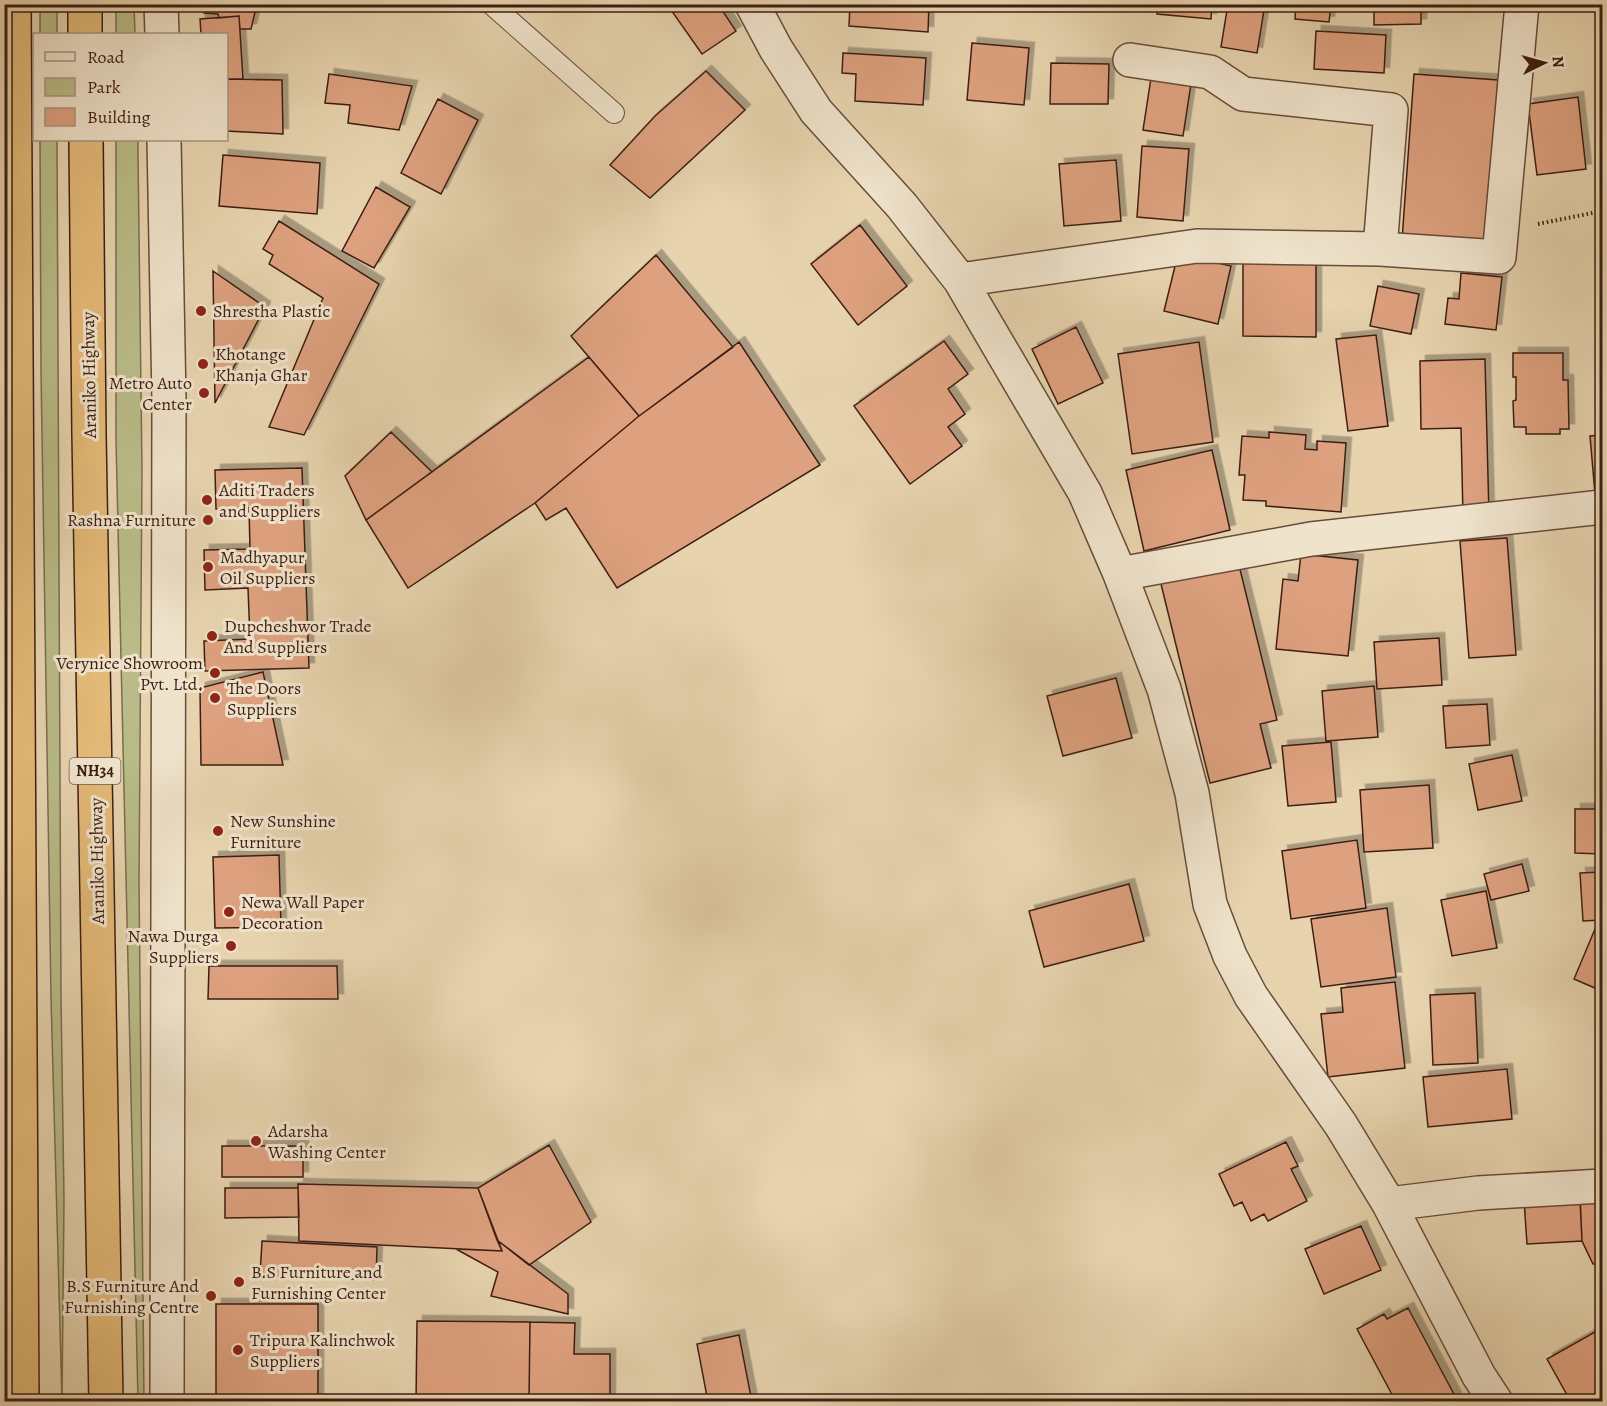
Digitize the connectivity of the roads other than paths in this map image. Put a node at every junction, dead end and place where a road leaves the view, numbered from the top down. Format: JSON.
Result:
{"nodes":[{"id":1,"x":14,"y":4,"type":"edge"},
{"id":2,"x":85,"y":4,"type":"edge"},
{"id":3,"x":161,"y":4,"type":"edge"},
{"id":4,"x":491,"y":4,"type":"edge"},
{"id":5,"x":752,"y":4,"type":"edge"},
{"id":6,"x":1522,"y":4,"type":"edge"},
{"id":7,"x":85,"y":33,"type":"edge"},
{"id":8,"x":162,"y":33,"type":"edge"},
{"id":9,"x":1130,"y":60,"type":"dead end"},
{"id":10,"x":614,"y":113,"type":"dead end"},
{"id":11,"x":86,"y":141,"type":"edge"},
{"id":12,"x":164,"y":141,"type":"edge"},
{"id":13,"x":1380,"y":249,"type":"junction"},
{"id":14,"x":960,"y":280,"type":"junction"},
{"id":15,"x":1602,"y":507,"type":"edge"},
{"id":16,"x":1120,"y":574,"type":"junction"},
{"id":17,"x":1602,"y":1186,"type":"edge"},
{"id":18,"x":1389,"y":1204,"type":"junction"},
{"id":19,"x":22,"y":1401,"type":"edge"},
{"id":20,"x":106,"y":1401,"type":"edge"},
{"id":21,"x":168,"y":1401,"type":"edge"},
{"id":22,"x":1496,"y":1401,"type":"edge"}],
"edges":[{"from":1,"to":19,"type":"highway"},
{"from":2,"to":7,"type":"highway"},
{"from":3,"to":8,"type":"street"},
{"from":4,"to":10,"type":"lane"},
{"from":5,"to":14,"type":"street"},
{"from":6,"to":13,"type":"street"},
{"from":9,"to":13,"type":"street"},
{"from":11,"to":20,"type":"highway","name":"Araniko Highway","number":"NH34"},
{"from":12,"to":21,"type":"street"},
{"from":13,"to":14,"type":"street"},
{"from":14,"to":16,"type":"street"},
{"from":15,"to":16,"type":"street"},
{"from":16,"to":18,"type":"street"},
{"from":17,"to":18,"type":"street"},
{"from":18,"to":22,"type":"street"}]}
